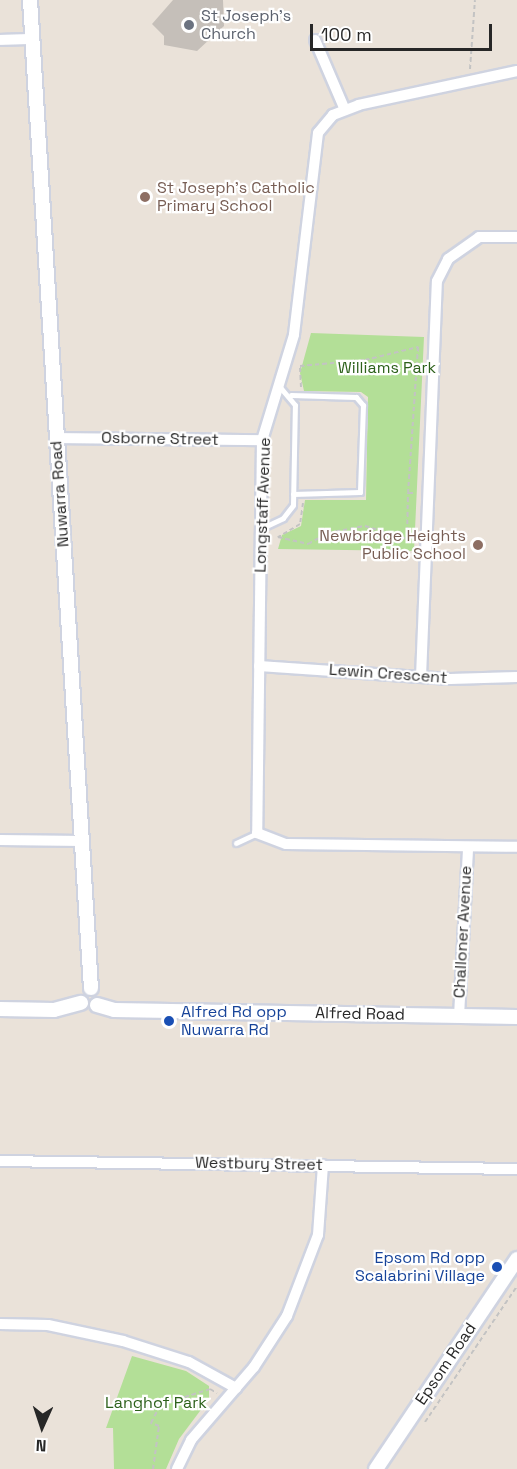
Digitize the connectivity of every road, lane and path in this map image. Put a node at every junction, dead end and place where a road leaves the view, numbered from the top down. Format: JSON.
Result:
{"nodes":[{"id":1,"x":30,"y":0,"type":"edge"},
{"id":2,"x":476,"y":0,"type":"edge"},
{"id":3,"x":32,"y":39,"type":"junction"},
{"id":4,"x":1,"y":40,"type":"edge"},
{"id":5,"x":315,"y":40,"type":"dead end"},
{"id":6,"x":517,"y":71,"type":"edge"},
{"id":7,"x":469,"y":82,"type":"junction"},
{"id":8,"x":345,"y":110,"type":"junction"},
{"id":9,"x":517,"y":237,"type":"edge"},
{"id":10,"x":279,"y":386,"type":"junction"},
{"id":11,"x":291,"y":395,"type":"junction"},
{"id":12,"x":303,"y":396,"type":"junction"},
{"id":13,"x":57,"y":438,"type":"junction"},
{"id":14,"x":262,"y":440,"type":"junction"},
{"id":15,"x":408,"y":493,"type":"junction"},
{"id":16,"x":293,"y":494,"type":"junction"},
{"id":17,"x":303,"y":494,"type":"junction"},
{"id":18,"x":428,"y":494,"type":"junction"},
{"id":19,"x":261,"y":528,"type":"junction"},
{"id":20,"x":260,"y":666,"type":"junction"},
{"id":21,"x":421,"y":677,"type":"junction"},
{"id":22,"x":517,"y":677,"type":"edge"},
{"id":23,"x":257,"y":833,"type":"junction"},
{"id":24,"x":0,"y":840,"type":"edge"},
{"id":25,"x":83,"y":841,"type":"junction"},
{"id":26,"x":236,"y":843,"type":"dead end"},
{"id":27,"x":517,"y":847,"type":"edge"},
{"id":28,"x":468,"y":848,"type":"junction"},
{"id":29,"x":91,"y":988,"type":"junction"},
{"id":30,"x":81,"y":1003,"type":"junction"},
{"id":31,"x":97,"y":1005,"type":"junction"},
{"id":32,"x":0,"y":1009,"type":"edge"},
{"id":33,"x":459,"y":1016,"type":"junction"},
{"id":34,"x":517,"y":1017,"type":"edge"},
{"id":35,"x":0,"y":1161,"type":"edge"},
{"id":36,"x":323,"y":1165,"type":"junction"},
{"id":37,"x":517,"y":1169,"type":"edge"},
{"id":38,"x":517,"y":1259,"type":"edge"},
{"id":39,"x":517,"y":1286,"type":"edge"},
{"id":40,"x":0,"y":1324,"type":"edge"},
{"id":41,"x":236,"y":1388,"type":"junction"},
{"id":42,"x":228,"y":1398,"type":"junction"},
{"id":43,"x":163,"y":1404,"type":"dead end"},
{"id":44,"x":157,"y":1411,"type":"dead end"},
{"id":45,"x":425,"y":1422,"type":"dead end"},
{"id":46,"x":153,"y":1469,"type":"edge"},
{"id":47,"x":177,"y":1469,"type":"edge"},
{"id":48,"x":376,"y":1469,"type":"edge"}],
"edges":[{"from":1,"to":3,"type":"street","name":"Nuwarra Road"},
{"from":2,"to":7,"type":"path"},
{"from":3,"to":4,"type":"street"},
{"from":3,"to":13,"type":"street","name":"Nuwarra Road"},
{"from":5,"to":8,"type":"street"},
{"from":6,"to":7,"type":"street"},
{"from":7,"to":8,"type":"street"},
{"from":8,"to":10,"type":"street","name":"Longstaff Avenue"},
{"from":9,"to":18,"type":"street"},
{"from":10,"to":11,"type":"lane"},
{"from":10,"to":14,"type":"street","name":"Longstaff Avenue"},
{"from":11,"to":12,"type":"lane"},
{"from":11,"to":16,"type":"lane"},
{"from":12,"to":15,"type":"path"},
{"from":12,"to":17,"type":"lane"},
{"from":13,"to":14,"type":"street","name":"Osborne Street"},
{"from":13,"to":25,"type":"street","name":"Nuwarra Road"},
{"from":14,"to":19,"type":"street","name":"Longstaff Avenue"},
{"from":15,"to":17,"type":"path"},
{"from":15,"to":18,"type":"path"},
{"from":16,"to":17,"type":"lane"},
{"from":16,"to":19,"type":"lane"},
{"from":18,"to":21,"type":"street"},
{"from":19,"to":20,"type":"street","name":"Longstaff Avenue"},
{"from":20,"to":21,"type":"street","name":"Lewin Crescent"},
{"from":20,"to":23,"type":"street","name":"Longstaff Avenue"},
{"from":21,"to":22,"type":"street","name":"Lewin Crescent"},
{"from":23,"to":26,"type":"lane"},
{"from":23,"to":28,"type":"street"},
{"from":24,"to":25,"type":"street"},
{"from":25,"to":29,"type":"street","name":"Nuwarra Road"},
{"from":27,"to":28,"type":"street"},
{"from":28,"to":33,"type":"street","name":"Challoner Avenue"},
{"from":29,"to":30,"type":"street"},
{"from":29,"to":31,"type":"street","name":"Nuwarra Road"},
{"from":30,"to":31,"type":"street","name":"Alfred Road"},
{"from":30,"to":32,"type":"street"},
{"from":31,"to":33,"type":"street","name":"Alfred Road"},
{"from":33,"to":34,"type":"street","name":"Alfred Road"},
{"from":35,"to":36,"type":"street","name":"Westbury Street"},
{"from":36,"to":37,"type":"street","name":"Westbury Street"},
{"from":36,"to":41,"type":"street"},
{"from":38,"to":48,"type":"street","name":"Epsom Road"},
{"from":39,"to":45,"type":"path"},
{"from":40,"to":41,"type":"street"},
{"from":41,"to":42,"type":"street"},
{"from":42,"to":43,"type":"path"},
{"from":42,"to":47,"type":"street"},
{"from":44,"to":46,"type":"path"}]}
